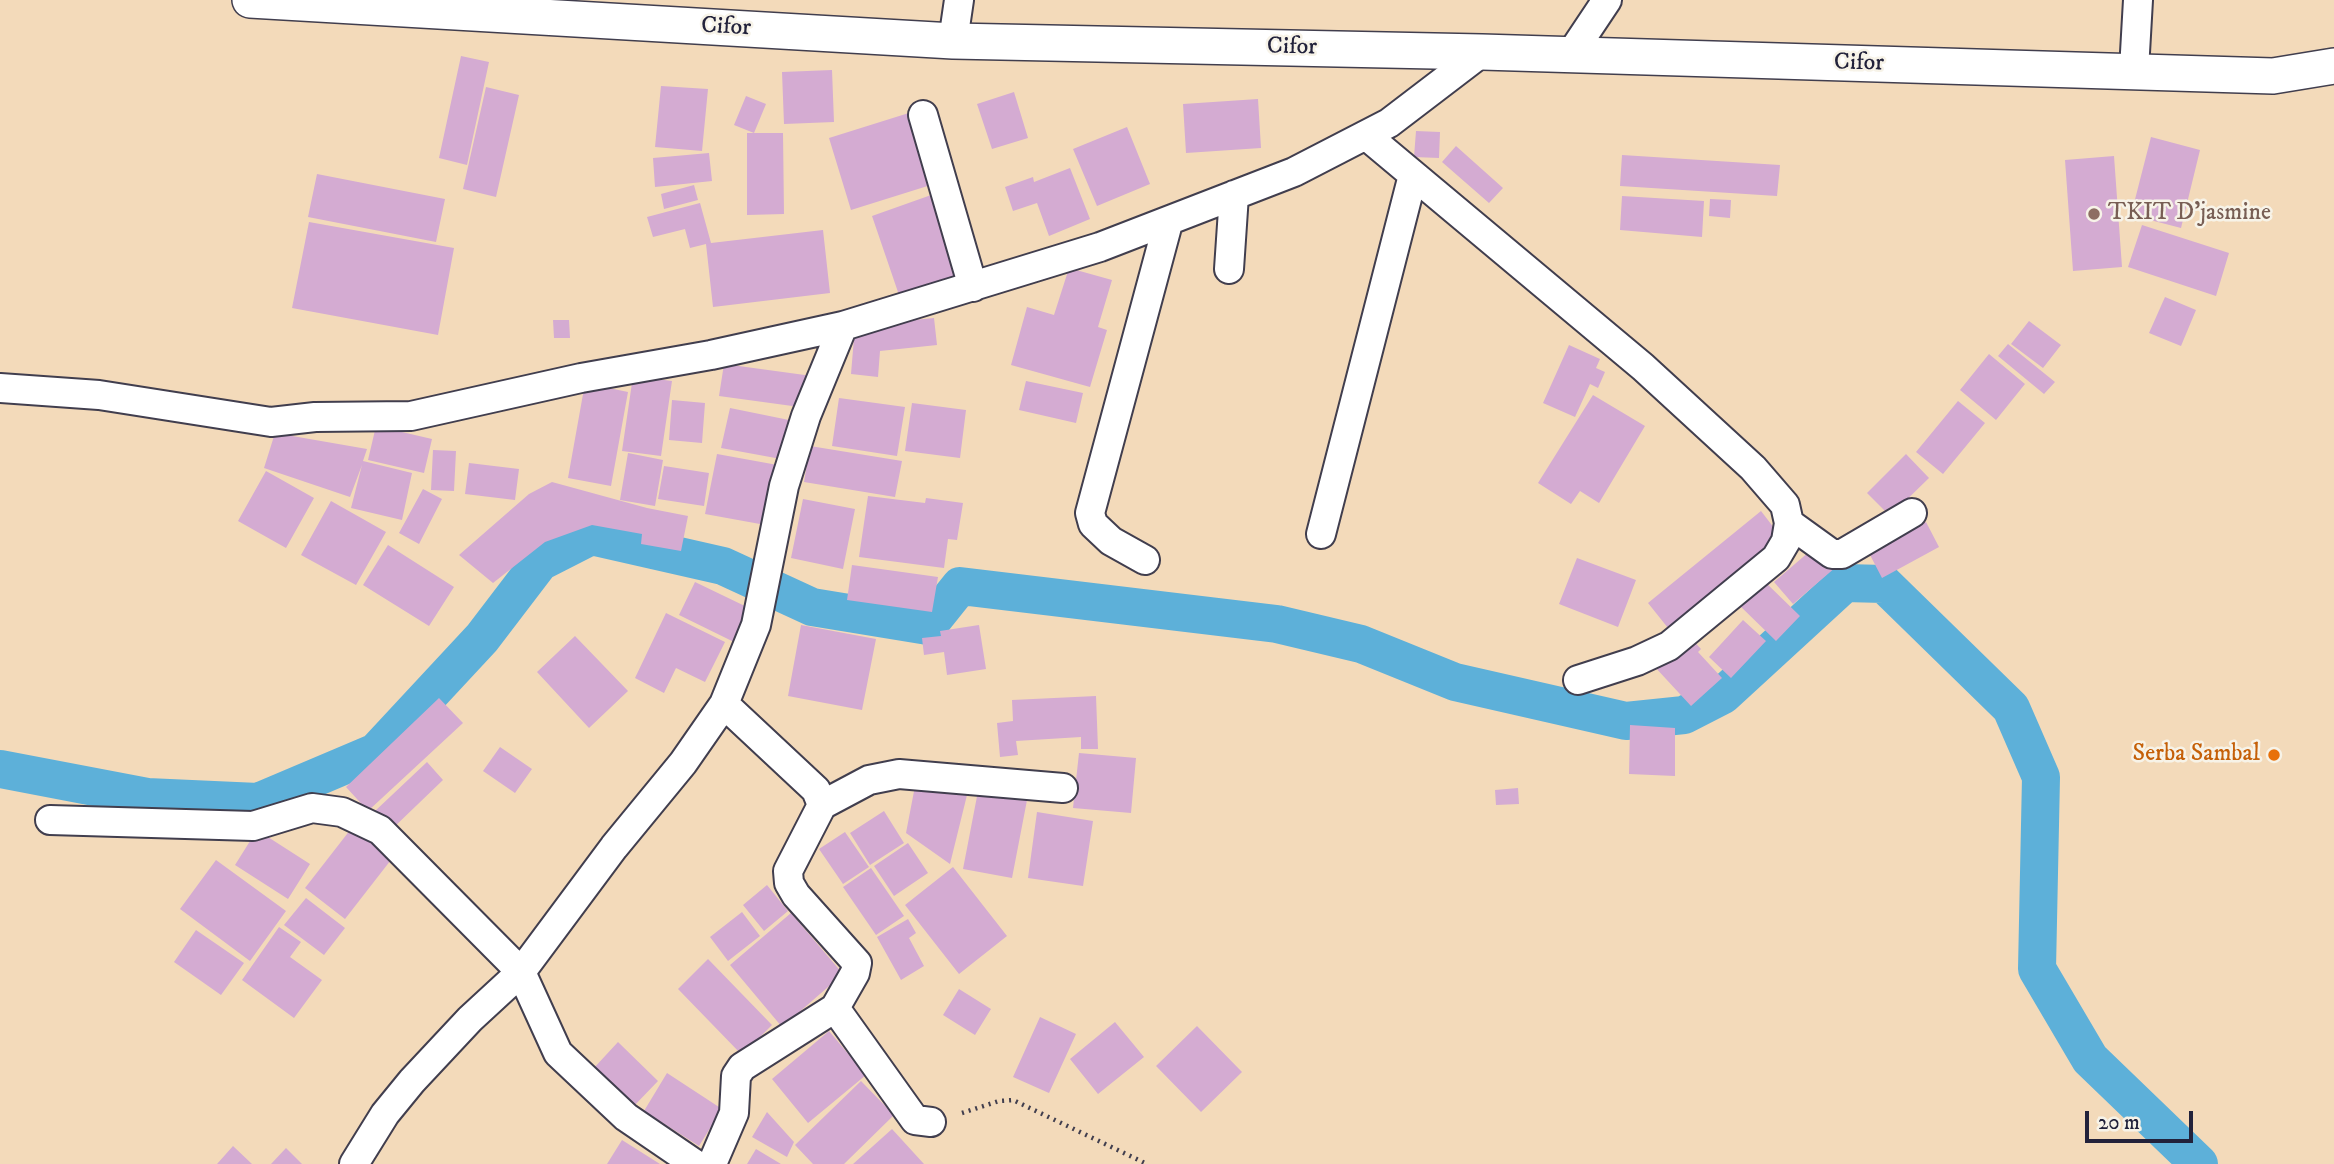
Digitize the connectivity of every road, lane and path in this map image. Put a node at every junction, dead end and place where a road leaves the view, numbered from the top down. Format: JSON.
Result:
{"nodes":[{"id":1,"x":250,"y":0,"type":"edge"},
{"id":2,"x":959,"y":0,"type":"edge"},
{"id":3,"x":1607,"y":0,"type":"edge"},
{"id":4,"x":2138,"y":0,"type":"edge"},
{"id":5,"x":953,"y":41,"type":"junction"},
{"id":6,"x":1482,"y":52,"type":"junction"},
{"id":7,"x":1569,"y":57,"type":"junction"},
{"id":8,"x":2334,"y":66,"type":"edge"},
{"id":9,"x":2134,"y":70,"type":"junction"},
{"id":10,"x":923,"y":116,"type":"dead end"},
{"id":11,"x":1368,"y":137,"type":"junction"},
{"id":12,"x":1413,"y":175,"type":"junction"},
{"id":13,"x":1234,"y":195,"type":"junction"},
{"id":14,"x":1168,"y":223,"type":"junction"},
{"id":15,"x":1228,"y":269,"type":"dead end"},
{"id":16,"x":973,"y":287,"type":"junction"},
{"id":17,"x":843,"y":326,"type":"junction"},
{"id":18,"x":0,"y":388,"type":"edge"},
{"id":19,"x":1912,"y":513,"type":"dead end"},
{"id":20,"x":1789,"y":523,"type":"junction"},
{"id":21,"x":1321,"y":534,"type":"dead end"},
{"id":22,"x":1145,"y":560,"type":"dead end"},
{"id":23,"x":1578,"y":681,"type":"dead end"},
{"id":24,"x":724,"y":704,"type":"junction"},
{"id":25,"x":1063,"y":788,"type":"dead end"},
{"id":26,"x":822,"y":805,"type":"junction"},
{"id":27,"x":50,"y":820,"type":"dead end"},
{"id":28,"x":521,"y":972,"type":"junction"},
{"id":29,"x":835,"y":1008,"type":"junction"},
{"id":30,"x":931,"y":1122,"type":"joint"},
{"id":31,"x":354,"y":1164,"type":"edge"},
{"id":32,"x":695,"y":1164,"type":"edge"},
{"id":33,"x":712,"y":1164,"type":"edge"},
{"id":34,"x":1147,"y":1164,"type":"edge"}],
"edges":[{"from":1,"to":5,"type":"street","name":"Cifor"},
{"from":2,"to":5,"type":"street"},
{"from":3,"to":7,"type":"street"},
{"from":4,"to":9,"type":"street"},
{"from":5,"to":6,"type":"street","name":"Cifor"},
{"from":6,"to":7,"type":"street","name":"Cifor"},
{"from":6,"to":11,"type":"street"},
{"from":7,"to":9,"type":"street","name":"Cifor"},
{"from":8,"to":9,"type":"street","name":"Cifor"},
{"from":10,"to":16,"type":"street"},
{"from":11,"to":12,"type":"street"},
{"from":11,"to":13,"type":"street"},
{"from":12,"to":20,"type":"street"},
{"from":12,"to":21,"type":"street"},
{"from":13,"to":14,"type":"street"},
{"from":13,"to":15,"type":"street"},
{"from":14,"to":16,"type":"street"},
{"from":14,"to":22,"type":"street"},
{"from":16,"to":17,"type":"street"},
{"from":17,"to":18,"type":"street"},
{"from":17,"to":24,"type":"street"},
{"from":19,"to":20,"type":"street"},
{"from":20,"to":23,"type":"street"},
{"from":24,"to":26,"type":"street"},
{"from":24,"to":28,"type":"street"},
{"from":25,"to":26,"type":"street"},
{"from":26,"to":29,"type":"street"},
{"from":27,"to":28,"type":"street"},
{"from":28,"to":31,"type":"street"},
{"from":28,"to":32,"type":"street"},
{"from":29,"to":30,"type":"street"},
{"from":29,"to":33,"type":"street"},
{"from":30,"to":34,"type":"path"}]}
